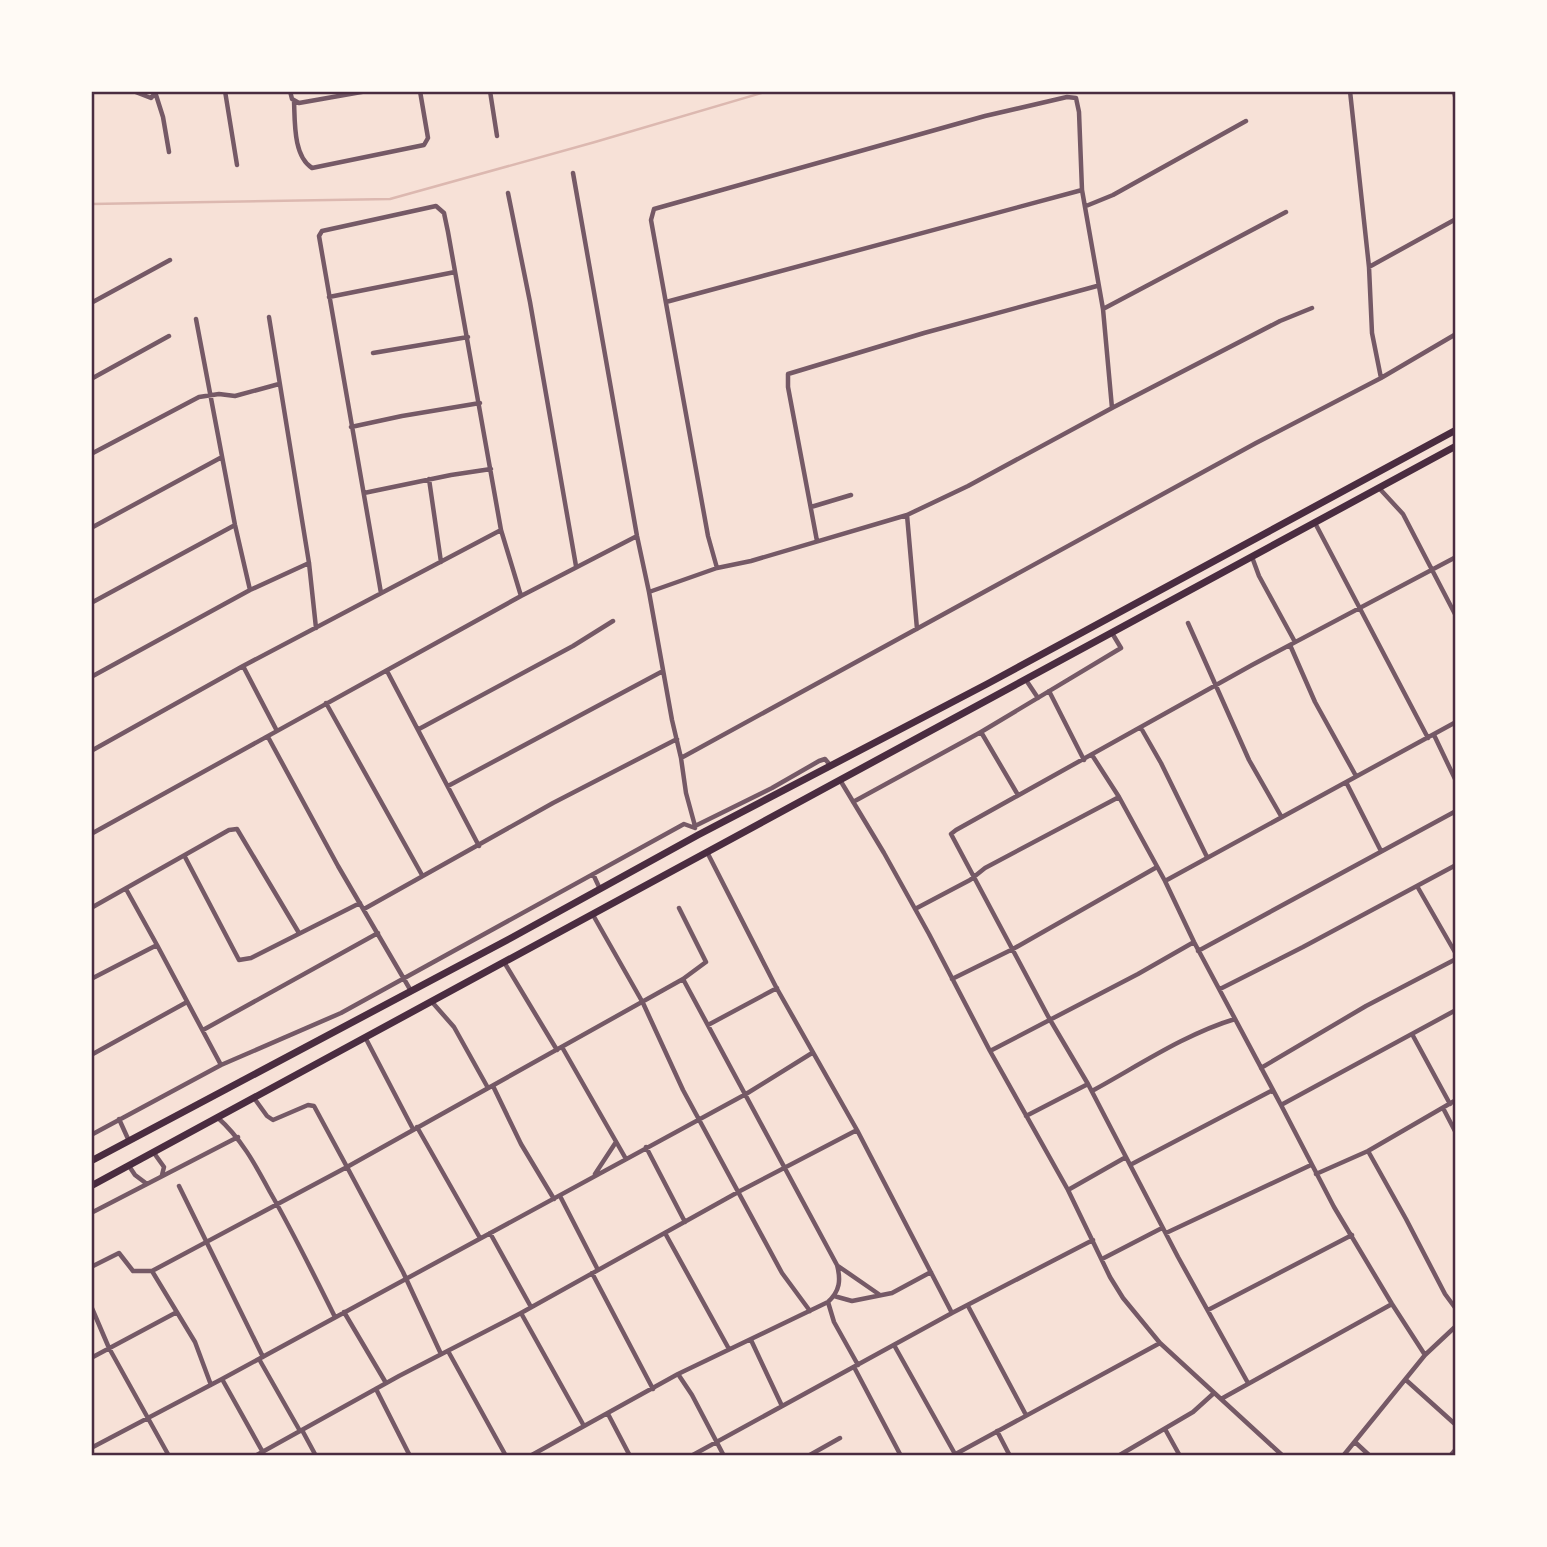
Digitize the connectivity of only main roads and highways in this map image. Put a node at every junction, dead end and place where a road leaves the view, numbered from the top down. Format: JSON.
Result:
{"nodes":[{"id":1,"x":1456,"y":430,"type":"edge"},
{"id":2,"x":1455,"y":448,"type":"edge"},
{"id":3,"x":744,"y":811,"type":"junction"},
{"id":4,"x":752,"y":827,"type":"junction"},
{"id":5,"x":91,"y":1161,"type":"edge"},
{"id":6,"x":91,"y":1186,"type":"edge"}],
"edges":[{"from":1,"to":3,"type":"main road"},
{"from":2,"to":4,"type":"main road"},
{"from":3,"to":4,"type":"main road"},
{"from":3,"to":5,"type":"main road"},
{"from":4,"to":6,"type":"main road"}]}
